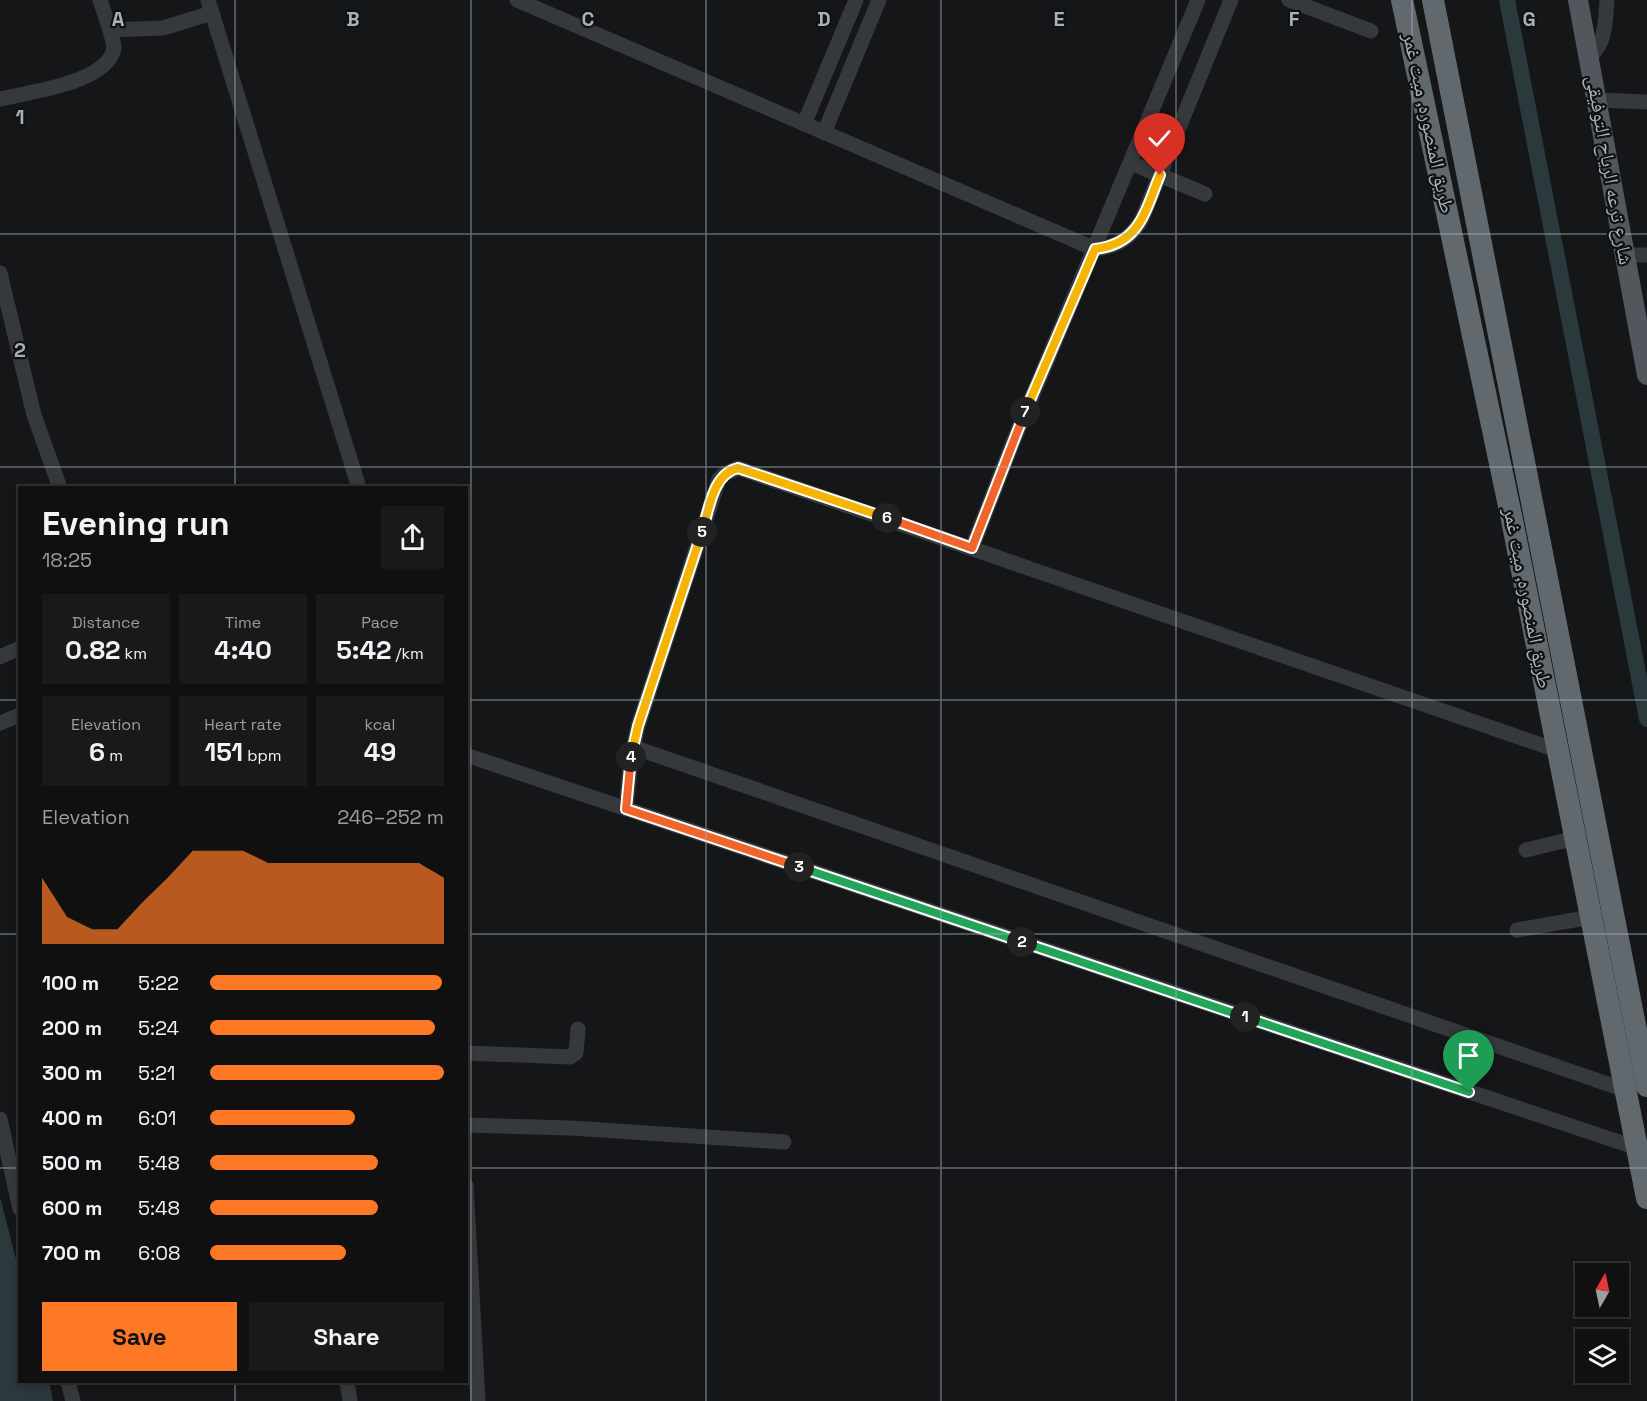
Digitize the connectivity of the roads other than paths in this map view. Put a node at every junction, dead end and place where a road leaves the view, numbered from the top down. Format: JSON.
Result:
{"nodes":[{"id":1,"x":100,"y":0,"type":"edge"},
{"id":2,"x":517,"y":0,"type":"edge"},
{"id":3,"x":856,"y":0,"type":"edge"},
{"id":4,"x":879,"y":0,"type":"edge"},
{"id":5,"x":1198,"y":0,"type":"edge"},
{"id":6,"x":1289,"y":0,"type":"edge"},
{"id":7,"x":1402,"y":0,"type":"edge"},
{"id":8,"x":1433,"y":0,"type":"edge"},
{"id":9,"x":1578,"y":0,"type":"edge"},
{"id":10,"x":1607,"y":0,"type":"edge"},
{"id":11,"x":1227,"y":1,"type":"edge"},
{"id":12,"x":210,"y":6,"type":"edge"},
{"id":13,"x":110,"y":30,"type":"junction"},
{"id":14,"x":1371,"y":31,"type":"dead end"},
{"id":15,"x":1589,"y":57,"type":"junction"},
{"id":16,"x":0,"y":99,"type":"edge"},
{"id":17,"x":1597,"y":100,"type":"junction"},
{"id":18,"x":1647,"y":102,"type":"edge"},
{"id":19,"x":804,"y":124,"type":"junction"},
{"id":20,"x":824,"y":133,"type":"junction"},
{"id":21,"x":1131,"y":163,"type":"junction"},
{"id":22,"x":1160,"y":175,"type":"junction"},
{"id":23,"x":1205,"y":194,"type":"dead end"},
{"id":24,"x":1095,"y":249,"type":"junction"},
{"id":25,"x":1626,"y":255,"type":"junction"},
{"id":26,"x":1647,"y":255,"type":"edge"},
{"id":27,"x":0,"y":275,"type":"edge"},
{"id":28,"x":1647,"y":373,"type":"edge"},
{"id":29,"x":59,"y":486,"type":"edge"},
{"id":30,"x":358,"y":486,"type":"edge"},
{"id":31,"x":972,"y":548,"type":"junction"},
{"id":32,"x":18,"y":649,"type":"edge"},
{"id":33,"x":0,"y":657,"type":"edge"},
{"id":34,"x":18,"y":716,"type":"edge"},
{"id":35,"x":0,"y":723,"type":"edge"},
{"id":36,"x":633,"y":747,"type":"junction"},
{"id":37,"x":1558,"y":751,"type":"junction"},
{"id":38,"x":468,"y":756,"type":"edge"},
{"id":39,"x":626,"y":809,"type":"junction"},
{"id":40,"x":1576,"y":838,"type":"junction"},
{"id":41,"x":1526,"y":850,"type":"dead end"},
{"id":42,"x":1591,"y":917,"type":"junction"},
{"id":43,"x":1517,"y":930,"type":"dead end"},
{"id":44,"x":578,"y":1029,"type":"dead end"},
{"id":45,"x":468,"y":1053,"type":"edge"},
{"id":46,"x":1636,"y":1088,"type":"edge"},
{"id":47,"x":0,"y":1119,"type":"edge"},
{"id":48,"x":468,"y":1125,"type":"edge"},
{"id":49,"x":784,"y":1142,"type":"dead end"},
{"id":50,"x":1637,"y":1148,"type":"junction"},
{"id":51,"x":14,"y":1156,"type":"edge"},
{"id":52,"x":18,"y":1191,"type":"edge"},
{"id":53,"x":1647,"y":1198,"type":"edge"},
{"id":54,"x":468,"y":1221,"type":"edge"},
{"id":55,"x":68,"y":1383,"type":"edge"},
{"id":56,"x":347,"y":1383,"type":"edge"},
{"id":57,"x":73,"y":1401,"type":"edge"},
{"id":58,"x":350,"y":1401,"type":"edge"},
{"id":59,"x":478,"y":1401,"type":"edge"}],
"edges":[{"from":1,"to":13,"type":"street"},
{"from":2,"to":19,"type":"street"},
{"from":3,"to":19,"type":"street"},
{"from":4,"to":20,"type":"street"},
{"from":5,"to":21,"type":"street"},
{"from":6,"to":14,"type":"street"},
{"from":7,"to":37,"type":"highway","name":"طريق المنصوره, ميت غمر"},
{"from":8,"to":46,"type":"highway","name":"طريق المنصوره, ميت غمر"},
{"from":9,"to":15,"type":"main road","name":"شارع ترعه الرياح التوفيقى"},
{"from":10,"to":15,"type":"street"},
{"from":11,"to":22,"type":"street"},
{"from":12,"to":13,"type":"street"},
{"from":12,"to":30,"type":"street"},
{"from":13,"to":16,"type":"street"},
{"from":15,"to":17,"type":"main road","name":"شارع ترعه الرياح التوفيقى"},
{"from":17,"to":18,"type":"street"},
{"from":17,"to":25,"type":"main road","name":"شارع ترعه الرياح التوفيقى"},
{"from":19,"to":20,"type":"street"},
{"from":20,"to":24,"type":"street"},
{"from":21,"to":22,"type":"street"},
{"from":21,"to":24,"type":"street"},
{"from":22,"to":23,"type":"street"},
{"from":22,"to":24,"type":"street"},
{"from":24,"to":31,"type":"street"},
{"from":25,"to":26,"type":"street"},
{"from":25,"to":28,"type":"main road","name":"شارع ترعه الرياح التوفيقى"},
{"from":27,"to":29,"type":"street"},
{"from":31,"to":36,"type":"street"},
{"from":31,"to":37,"type":"street"},
{"from":32,"to":33,"type":"street"},
{"from":34,"to":35,"type":"street"},
{"from":36,"to":39,"type":"street"},
{"from":36,"to":46,"type":"street"},
{"from":37,"to":40,"type":"highway","name":"طريق المنصوره, ميت غمر"},
{"from":38,"to":39,"type":"street"},
{"from":39,"to":50,"type":"street"},
{"from":40,"to":41,"type":"street"},
{"from":40,"to":42,"type":"highway","name":"طريق المنصوره, ميت غمر"},
{"from":42,"to":43,"type":"street"},
{"from":42,"to":46,"type":"highway","name":"طريق المنصوره, ميت غمر"},
{"from":44,"to":45,"type":"street"},
{"from":46,"to":50,"type":"highway","name":"طريق المنصوره, ميت غمر"},
{"from":47,"to":51,"type":"street"},
{"from":48,"to":49,"type":"street"},
{"from":50,"to":53,"type":"highway","name":"طريق المنصوره, ميت غمر"},
{"from":51,"to":52,"type":"street"},
{"from":54,"to":59,"type":"street"},
{"from":55,"to":57,"type":"street"},
{"from":56,"to":58,"type":"street"}]}
